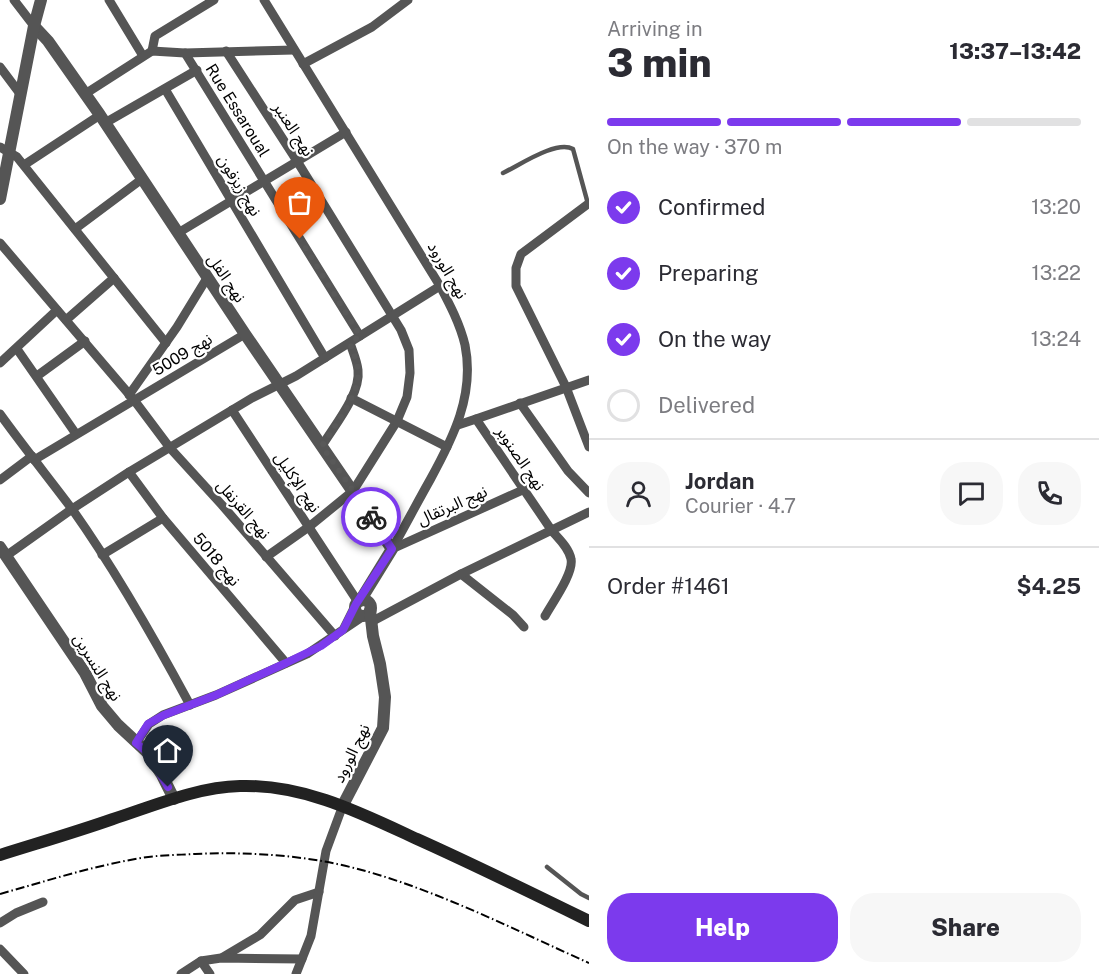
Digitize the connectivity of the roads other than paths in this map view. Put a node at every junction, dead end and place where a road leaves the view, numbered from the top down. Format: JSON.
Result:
{"nodes":[{"id":1,"x":14,"y":0,"type":"edge"},
{"id":2,"x":50,"y":0,"type":"edge"},
{"id":3,"x":109,"y":0,"type":"edge"},
{"id":4,"x":214,"y":0,"type":"edge"},
{"id":5,"x":264,"y":0,"type":"edge"},
{"id":6,"x":408,"y":0,"type":"edge"},
{"id":7,"x":40,"y":4,"type":"edge"},
{"id":8,"x":200,"y":4,"type":"edge"},
{"id":9,"x":34,"y":26,"type":"junction"},
{"id":10,"x":294,"y":50,"type":"junction"},
{"id":11,"x":226,"y":51,"type":"junction"},
{"id":12,"x":148,"y":53,"type":"junction"},
{"id":13,"x":185,"y":53,"type":"junction"},
{"id":14,"x":303,"y":64,"type":"junction"},
{"id":15,"x":0,"y":67,"type":"edge"},
{"id":16,"x":196,"y":70,"type":"junction"},
{"id":17,"x":165,"y":89,"type":"junction"},
{"id":18,"x":85,"y":94,"type":"junction"},
{"id":19,"x":21,"y":95,"type":"junction"},
{"id":20,"x":103,"y":119,"type":"junction"},
{"id":21,"x":346,"y":132,"type":"junction"},
{"id":22,"x":5,"y":150,"type":"edge"},
{"id":23,"x":297,"y":161,"type":"junction"},
{"id":24,"x":24,"y":165,"type":"junction"},
{"id":25,"x":503,"y":174,"type":"dead end"},
{"id":26,"x":589,"y":175,"type":"edge"},
{"id":27,"x":580,"y":176,"type":"junction"},
{"id":28,"x":142,"y":179,"type":"junction"},
{"id":29,"x":264,"y":180,"type":"junction"},
{"id":30,"x":0,"y":199,"type":"edge"},
{"id":31,"x":231,"y":200,"type":"junction"},
{"id":32,"x":588,"y":204,"type":"edge"},
{"id":33,"x":589,"y":216,"type":"edge"},
{"id":34,"x":75,"y":229,"type":"junction"},
{"id":35,"x":178,"y":233,"type":"junction"},
{"id":36,"x":0,"y":243,"type":"edge"},
{"id":37,"x":114,"y":278,"type":"junction"},
{"id":38,"x":207,"y":278,"type":"junction"},
{"id":39,"x":440,"y":286,"type":"junction"},
{"id":40,"x":57,"y":310,"type":"junction"},
{"id":41,"x":392,"y":316,"type":"junction"},
{"id":42,"x":66,"y":320,"type":"junction"},
{"id":43,"x":245,"y":334,"type":"junction"},
{"id":44,"x":360,"y":336,"type":"junction"},
{"id":45,"x":85,"y":341,"type":"junction"},
{"id":46,"x":166,"y":343,"type":"junction"},
{"id":47,"x":350,"y":343,"type":"junction"},
{"id":48,"x":17,"y":349,"type":"junction"},
{"id":49,"x":325,"y":358,"type":"junction"},
{"id":50,"x":0,"y":363,"type":"edge"},
{"id":51,"x":37,"y":376,"type":"junction"},
{"id":52,"x":588,"y":380,"type":"edge"},
{"id":53,"x":279,"y":384,"type":"junction"},
{"id":54,"x":566,"y":387,"type":"junction"},
{"id":55,"x":131,"y":398,"type":"junction"},
{"id":56,"x":351,"y":398,"type":"junction"},
{"id":57,"x":520,"y":403,"type":"junction"},
{"id":58,"x":232,"y":410,"type":"junction"},
{"id":59,"x":0,"y":414,"type":"edge"},
{"id":60,"x":476,"y":418,"type":"junction"},
{"id":61,"x":397,"y":421,"type":"junction"},
{"id":62,"x":458,"y":425,"type":"junction"},
{"id":63,"x":76,"y":434,"type":"junction"},
{"id":64,"x":322,"y":446,"type":"junction"},
{"id":65,"x":447,"y":447,"type":"junction"},
{"id":66,"x":589,"y":447,"type":"edge"},
{"id":67,"x":170,"y":448,"type":"junction"},
{"id":68,"x":33,"y":458,"type":"junction"},
{"id":69,"x":129,"y":472,"type":"junction"},
{"id":70,"x":0,"y":480,"type":"edge"},
{"id":71,"x":525,"y":489,"type":"junction"},
{"id":72,"x":353,"y":491,"type":"junction"},
{"id":73,"x":589,"y":493,"type":"edge"},
{"id":74,"x":72,"y":509,"type":"junction"},
{"id":75,"x":589,"y":512,"type":"edge"},
{"id":76,"x":163,"y":518,"type":"junction"},
{"id":77,"x":310,"y":526,"type":"junction"},
{"id":78,"x":552,"y":531,"type":"junction"},
{"id":79,"x":392,"y":549,"type":"junction"},
{"id":80,"x":3,"y":551,"type":"edge"},
{"id":81,"x":102,"y":555,"type":"junction"},
{"id":82,"x":266,"y":557,"type":"junction"},
{"id":83,"x":461,"y":574,"type":"junction"},
{"id":84,"x":363,"y":610,"type":"junction"},
{"id":85,"x":544,"y":616,"type":"dead end"},
{"id":86,"x":524,"y":627,"type":"dead end"},
{"id":87,"x":339,"y":633,"type":"junction"},
{"id":88,"x":286,"y":663,"type":"junction"},
{"id":89,"x":190,"y":705,"type":"junction"},
{"id":90,"x":136,"y":743,"type":"junction"},
{"id":91,"x":174,"y":799,"type":"junction"},
{"id":92,"x":343,"y":805,"type":"junction"},
{"id":93,"x":0,"y":855,"type":"edge"},
{"id":94,"x":547,"y":867,"type":"dead end"},
{"id":95,"x":319,"y":892,"type":"junction"},
{"id":96,"x":589,"y":898,"type":"edge"},
{"id":97,"x":43,"y":902,"type":"dead end"},
{"id":98,"x":589,"y":921,"type":"edge"},
{"id":99,"x":0,"y":923,"type":"edge"},
{"id":100,"x":0,"y":949,"type":"edge"},
{"id":101,"x":221,"y":958,"type":"junction"},
{"id":102,"x":302,"y":959,"type":"junction"},
{"id":103,"x":201,"y":961,"type":"junction"},
{"id":104,"x":24,"y":974,"type":"edge"},
{"id":105,"x":181,"y":974,"type":"edge"},
{"id":106,"x":210,"y":974,"type":"edge"},
{"id":107,"x":296,"y":974,"type":"edge"}],
"edges":[{"from":1,"to":9,"type":"street"},
{"from":2,"to":7,"type":"street"},
{"from":3,"to":12,"type":"street"},
{"from":4,"to":8,"type":"street"},
{"from":5,"to":10,"type":"street","name":"نهج الورود"},
{"from":6,"to":14,"type":"street"},
{"from":7,"to":9,"type":"street"},
{"from":8,"to":12,"type":"street"},
{"from":9,"to":18,"type":"street","name":"نهج الفل"},
{"from":9,"to":19,"type":"street"},
{"from":10,"to":11,"type":"street"},
{"from":10,"to":14,"type":"street","name":"نهج الورود"},
{"from":11,"to":13,"type":"street"},
{"from":11,"to":23,"type":"street","name":"نهج العنبر"},
{"from":12,"to":13,"type":"street"},
{"from":12,"to":18,"type":"street"},
{"from":13,"to":16,"type":"street","name":"Rue Essaroual"},
{"from":14,"to":21,"type":"street","name":"نهج الورود"},
{"from":15,"to":19,"type":"street"},
{"from":16,"to":17,"type":"street"},
{"from":16,"to":29,"type":"street","name":"Rue Essaroual"},
{"from":17,"to":20,"type":"street"},
{"from":17,"to":31,"type":"street","name":"نهج زيزفون"},
{"from":18,"to":20,"type":"street","name":"نهج الفل"},
{"from":19,"to":22,"type":"street"},
{"from":20,"to":24,"type":"street"},
{"from":20,"to":28,"type":"street","name":"نهج الفل"},
{"from":21,"to":23,"type":"street"},
{"from":21,"to":39,"type":"street","name":"نهج الورود"},
{"from":22,"to":24,"type":"street"},
{"from":22,"to":30,"type":"street"},
{"from":23,"to":29,"type":"street"},
{"from":23,"to":41,"type":"street","name":"نهج العنبر"},
{"from":24,"to":34,"type":"street"},
{"from":25,"to":27,"type":"lane"},
{"from":26,"to":27,"type":"lane"},
{"from":27,"to":32,"type":"lane"},
{"from":28,"to":34,"type":"street"},
{"from":28,"to":35,"type":"street","name":"نهج الفل"},
{"from":29,"to":31,"type":"street"},
{"from":29,"to":44,"type":"street","name":"Rue Essaroual"},
{"from":31,"to":35,"type":"street"},
{"from":31,"to":49,"type":"street","name":"نهج زيزفون"},
{"from":32,"to":33,"type":"street"},
{"from":32,"to":54,"type":"street"},
{"from":34,"to":37,"type":"street"},
{"from":35,"to":38,"type":"street","name":"نهج الفل"},
{"from":36,"to":40,"type":"street","name":"نهج القرنفل"},
{"from":37,"to":42,"type":"street"},
{"from":37,"to":46,"type":"street"},
{"from":38,"to":43,"type":"street","name":"نهج الفل"},
{"from":38,"to":46,"type":"street"},
{"from":39,"to":41,"type":"street"},
{"from":39,"to":62,"type":"street","name":"نهج الورود"},
{"from":40,"to":42,"type":"street","name":"نهج القرنفل"},
{"from":40,"to":48,"type":"street"},
{"from":41,"to":44,"type":"street"},
{"from":41,"to":61,"type":"street","name":"نهج العنبر"},
{"from":42,"to":45,"type":"street","name":"نهج القرنفل"},
{"from":43,"to":53,"type":"street","name":"نهج الفل"},
{"from":43,"to":55,"type":"street","name":"نهج 5009"},
{"from":44,"to":47,"type":"street"},
{"from":45,"to":51,"type":"street"},
{"from":45,"to":55,"type":"street","name":"نهج القرنفل"},
{"from":46,"to":55,"type":"street"},
{"from":47,"to":49,"type":"street"},
{"from":47,"to":56,"type":"street"},
{"from":48,"to":50,"type":"street"},
{"from":48,"to":51,"type":"street"},
{"from":49,"to":53,"type":"street"},
{"from":51,"to":63,"type":"street"},
{"from":52,"to":54,"type":"street"},
{"from":53,"to":58,"type":"street"},
{"from":53,"to":64,"type":"street","name":"نهج الفل"},
{"from":54,"to":57,"type":"street"},
{"from":54,"to":66,"type":"street"},
{"from":55,"to":63,"type":"street","name":"نهج 5009"},
{"from":55,"to":67,"type":"street","name":"نهج القرنفل"},
{"from":56,"to":61,"type":"street"},
{"from":56,"to":64,"type":"street"},
{"from":57,"to":60,"type":"street"},
{"from":57,"to":73,"type":"street"},
{"from":58,"to":67,"type":"street"},
{"from":58,"to":77,"type":"street","name":"نهج الإكليل"},
{"from":59,"to":68,"type":"street"},
{"from":60,"to":62,"type":"street","name":"نهج الصنوبر"},
{"from":60,"to":71,"type":"street","name":"نهج الصنوبر"},
{"from":61,"to":65,"type":"street"},
{"from":61,"to":72,"type":"street","name":"نهج العنبر"},
{"from":62,"to":65,"type":"street","name":"نهج الورود"},
{"from":63,"to":68,"type":"street","name":"نهج 5009"},
{"from":64,"to":72,"type":"street","name":"نهج الفل"},
{"from":65,"to":79,"type":"street","name":"نهج الورود"},
{"from":67,"to":69,"type":"street"},
{"from":67,"to":82,"type":"street","name":"نهج القرنفل"},
{"from":68,"to":70,"type":"street","name":"نهج 5009"},
{"from":68,"to":74,"type":"street"},
{"from":69,"to":74,"type":"street"},
{"from":69,"to":76,"type":"street","name":"نهج 5018"},
{"from":71,"to":78,"type":"street","name":"نهج الصنوبر"},
{"from":71,"to":79,"type":"street","name":"نهج البرتقال"},
{"from":72,"to":77,"type":"street","name":"نهج العنبر"},
{"from":72,"to":79,"type":"street","name":"نهج الفل"},
{"from":74,"to":80,"type":"street"},
{"from":74,"to":81,"type":"street"},
{"from":75,"to":78,"type":"street"},
{"from":76,"to":81,"type":"street"},
{"from":76,"to":88,"type":"street","name":"نهج 5018"},
{"from":77,"to":82,"type":"street","name":"نهج العنبر"},
{"from":77,"to":84,"type":"street","name":"نهج الإكليل"},
{"from":78,"to":83,"type":"street"},
{"from":78,"to":85,"type":"street","name":"نهج الصنوبر"},
{"from":79,"to":84,"type":"street","name":"نهج الورود"},
{"from":80,"to":90,"type":"street","name":"نهج النسرين"},
{"from":81,"to":89,"type":"street"},
{"from":82,"to":87,"type":"street","name":"نهج القرنفل"},
{"from":83,"to":84,"type":"street"},
{"from":83,"to":86,"type":"street"},
{"from":84,"to":87,"type":"street"},
{"from":84,"to":92,"type":"street","name":"نهج الورود"},
{"from":87,"to":88,"type":"street"},
{"from":88,"to":89,"type":"street"},
{"from":89,"to":90,"type":"street"},
{"from":90,"to":91,"type":"street","name":"نهج النسرين"},
{"from":91,"to":92,"type":"main road"},
{"from":91,"to":93,"type":"main road"},
{"from":92,"to":95,"type":"street"},
{"from":92,"to":98,"type":"main road"},
{"from":94,"to":96,"type":"lane"},
{"from":95,"to":101,"type":"street"},
{"from":95,"to":102,"type":"street"},
{"from":97,"to":99,"type":"street"},
{"from":100,"to":104,"type":"street"},
{"from":101,"to":102,"type":"street"},
{"from":101,"to":103,"type":"street"},
{"from":102,"to":107,"type":"street"},
{"from":103,"to":105,"type":"street"},
{"from":103,"to":106,"type":"street"}]}
